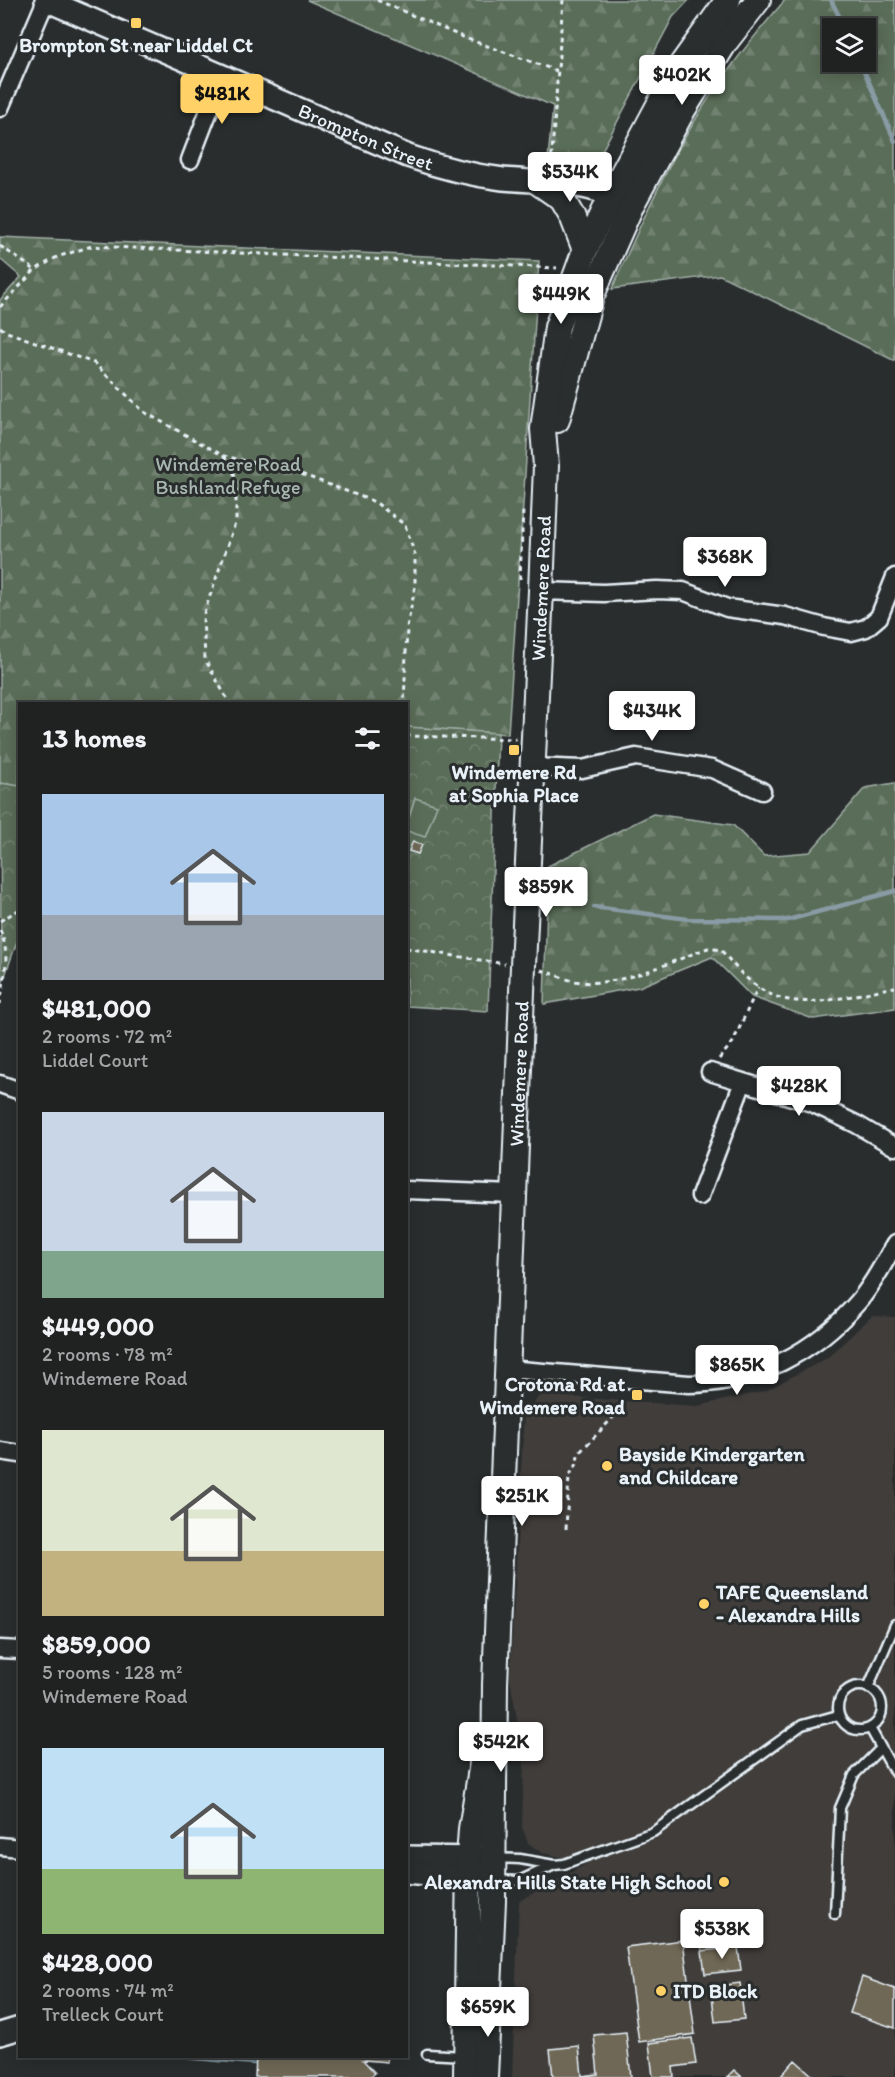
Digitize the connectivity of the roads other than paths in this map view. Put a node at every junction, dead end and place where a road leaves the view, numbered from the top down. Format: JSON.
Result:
{"nodes":[{"id":1,"x":46,"y":0,"type":"edge"},
{"id":2,"x":728,"y":0,"type":"edge"},
{"id":3,"x":758,"y":0,"type":"edge"},
{"id":4,"x":222,"y":77,"type":"junction"},
{"id":5,"x":0,"y":108,"type":"edge"},
{"id":6,"x":189,"y":160,"type":"dead end"},
{"id":7,"x":543,"y":181,"type":"junction"},
{"id":8,"x":622,"y":200,"type":"junction"},
{"id":9,"x":585,"y":250,"type":"junction"},
{"id":10,"x":546,"y":466,"type":"junction"},
{"id":11,"x":895,"y":577,"type":"edge"},
{"id":12,"x":542,"y":591,"type":"junction"},
{"id":13,"x":532,"y":767,"type":"junction"},
{"id":14,"x":762,"y":791,"type":"dead end"},
{"id":15,"x":710,"y":1072,"type":"road end"},
{"id":16,"x":742,"y":1082,"type":"junction"},
{"id":17,"x":0,"y":1084,"type":"edge"},
{"id":18,"x":18,"y":1090,"type":"edge"},
{"id":19,"x":895,"y":1147,"type":"edge"},
{"id":20,"x":408,"y":1190,"type":"edge"},
{"id":21,"x":514,"y":1194,"type":"junction"},
{"id":22,"x":700,"y":1196,"type":"dead end"},
{"id":23,"x":895,"y":1244,"type":"edge"},
{"id":24,"x":507,"y":1369,"type":"junction"},
{"id":25,"x":0,"y":1451,"type":"edge"},
{"id":26,"x":18,"y":1454,"type":"edge"},
{"id":27,"x":895,"y":1625,"type":"edge"},
{"id":28,"x":0,"y":1649,"type":"edge"},
{"id":29,"x":18,"y":1650,"type":"edge"},
{"id":30,"x":495,"y":1684,"type":"junction"},
{"id":31,"x":868,"y":1688,"type":"junction"},
{"id":32,"x":838,"y":1715,"type":"junction"},
{"id":33,"x":870,"y":1728,"type":"junction"},
{"id":34,"x":881,"y":1748,"type":"junction"},
{"id":35,"x":895,"y":1773,"type":"edge"},
{"id":36,"x":0,"y":1846,"type":"edge"},
{"id":37,"x":18,"y":1848,"type":"edge"},
{"id":38,"x":408,"y":1857,"type":"edge"},
{"id":39,"x":555,"y":1865,"type":"junction"},
{"id":40,"x":469,"y":1868,"type":"junction"},
{"id":41,"x":493,"y":1869,"type":"junction"},
{"id":42,"x":408,"y":1872,"type":"edge"},
{"id":43,"x":835,"y":1914,"type":"dead end"},
{"id":44,"x":18,"y":2029,"type":"edge"},
{"id":45,"x":0,"y":2034,"type":"edge"},
{"id":46,"x":427,"y":2054,"type":"dead end"},
{"id":47,"x":476,"y":2067,"type":"edge"}],
"edges":[{"from":1,"to":4,"type":"street","name":"Brompton Street"},
{"from":1,"to":5,"type":"street"},
{"from":2,"to":8,"type":"main road","name":"Windemere Road"},
{"from":3,"to":8,"type":"main road","name":"Windemere Road"},
{"from":4,"to":6,"type":"street"},
{"from":4,"to":7,"type":"street","name":"Brompton Street"},
{"from":7,"to":8,"type":"street","name":"Brompton Street"},
{"from":7,"to":9,"type":"main road"},
{"from":8,"to":9,"type":"main road","name":"Windemere Road"},
{"from":8,"to":10,"type":"main road","name":"Windemere Road"},
{"from":9,"to":10,"type":"main road","name":"Windemere Road"},
{"from":10,"to":12,"type":"main road","name":"Windemere Road"},
{"from":11,"to":12,"type":"street"},
{"from":12,"to":13,"type":"main road","name":"Windemere Road"},
{"from":13,"to":14,"type":"street"},
{"from":13,"to":21,"type":"main road","name":"Windemere Road"},
{"from":15,"to":16,"type":"street"},
{"from":16,"to":19,"type":"street"},
{"from":16,"to":22,"type":"street"},
{"from":17,"to":18,"type":"street"},
{"from":20,"to":21,"type":"street"},
{"from":21,"to":24,"type":"main road","name":"Windemere Road"},
{"from":23,"to":24,"type":"street"},
{"from":24,"to":30,"type":"main road","name":"Windemere Road"},
{"from":25,"to":26,"type":"street"},
{"from":27,"to":31,"type":"lane"},
{"from":28,"to":29,"type":"street"},
{"from":30,"to":40,"type":"main road","name":"Windemere Road"},
{"from":30,"to":41,"type":"main road","name":"Windemere Road"},
{"from":31,"to":32,"type":"lane"},
{"from":31,"to":33,"type":"lane"},
{"from":32,"to":33,"type":"lane"},
{"from":32,"to":39,"type":"lane"},
{"from":33,"to":34,"type":"lane"},
{"from":34,"to":35,"type":"lane"},
{"from":34,"to":43,"type":"lane"},
{"from":36,"to":37,"type":"street"},
{"from":38,"to":40,"type":"street"},
{"from":39,"to":41,"type":"lane"},
{"from":39,"to":41,"type":"lane"},
{"from":40,"to":41,"type":"street"},
{"from":40,"to":42,"type":"street"},
{"from":40,"to":47,"type":"main road","name":"Windemere Road"},
{"from":41,"to":47,"type":"main road","name":"Windemere Road"},
{"from":44,"to":45,"type":"street"},
{"from":46,"to":47,"type":"lane"}]}
